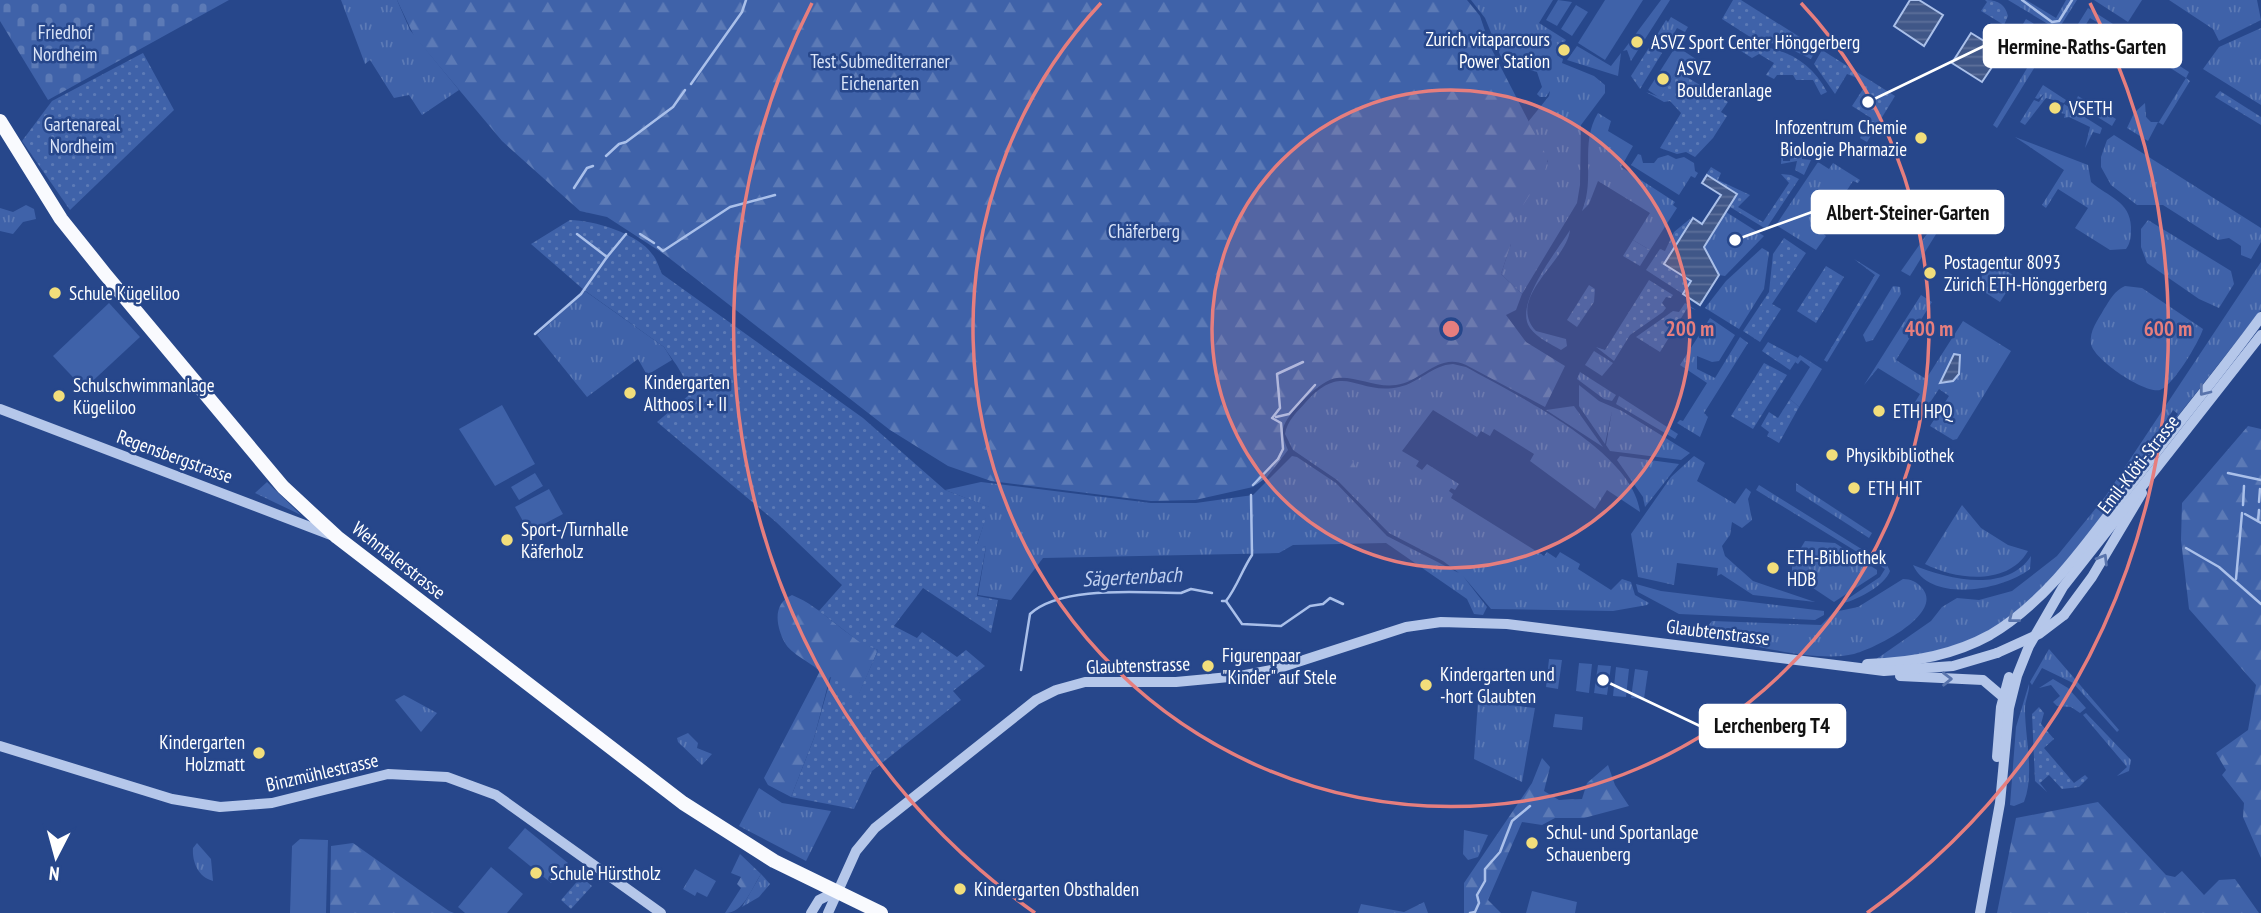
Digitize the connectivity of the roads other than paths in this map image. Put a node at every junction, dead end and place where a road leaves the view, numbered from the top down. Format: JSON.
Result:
{"nodes":[{"id":1,"x":0,"y":121,"type":"edge"},
{"id":2,"x":2261,"y":317,"type":"edge"},
{"id":3,"x":2261,"y":335,"type":"edge"},
{"id":4,"x":0,"y":409,"type":"edge"},
{"id":5,"x":2156,"y":470,"type":"junction"},
{"id":6,"x":337,"y":537,"type":"junction"},
{"id":7,"x":2078,"y":552,"type":"junction"},
{"id":8,"x":1850,"y":665,"type":"junction"},
{"id":9,"x":1884,"y":671,"type":"junction"},
{"id":10,"x":2003,"y":696,"type":"junction"},
{"id":11,"x":0,"y":746,"type":"edge"},
{"id":12,"x":1997,"y":810,"type":"junction"},
{"id":13,"x":835,"y":892,"type":"junction"},
{"id":14,"x":661,"y":913,"type":"edge"},
{"id":15,"x":811,"y":913,"type":"edge"},
{"id":16,"x":828,"y":913,"type":"edge"},
{"id":17,"x":881,"y":913,"type":"edge"},
{"id":18,"x":1980,"y":913,"type":"edge"}],
"edges":[{"from":1,"to":6,"type":"main road","name":"Wehntalerstrasse"},
{"from":2,"to":7,"type":"street","name":"Emil-Klöti-Strasse","one_way":true},
{"from":3,"to":5,"type":"street","name":"Emil-Klöti-Strasse"},
{"from":4,"to":6,"type":"street","name":"Regensbergstrasse"},
{"from":9,"to":5,"type":"street","name":"Glaubtenstrasse","one_way":true,"bridge":true},
{"from":5,"to":12,"type":"street","name":"Emil-Klöti-Strasse"},
{"from":6,"to":13,"type":"main road","name":"Wehntalerstrasse"},
{"from":7,"to":8,"type":"street","name":"Glaubtenstrasse","one_way":true},
{"from":7,"to":10,"type":"street"},
{"from":8,"to":9,"type":"street","name":"Glaubtenstrasse"},
{"from":8,"to":13,"type":"street","name":"Glaubtenstrasse"},
{"from":9,"to":10,"type":"street","one_way":true},
{"from":10,"to":12,"type":"street"},
{"from":11,"to":14,"type":"street","name":"Binzmühlestrasse"},
{"from":12,"to":18,"type":"street"},
{"from":13,"to":15,"type":"street"},
{"from":13,"to":16,"type":"street"},
{"from":13,"to":17,"type":"main road","name":"Wehntalerstrasse"}]}
